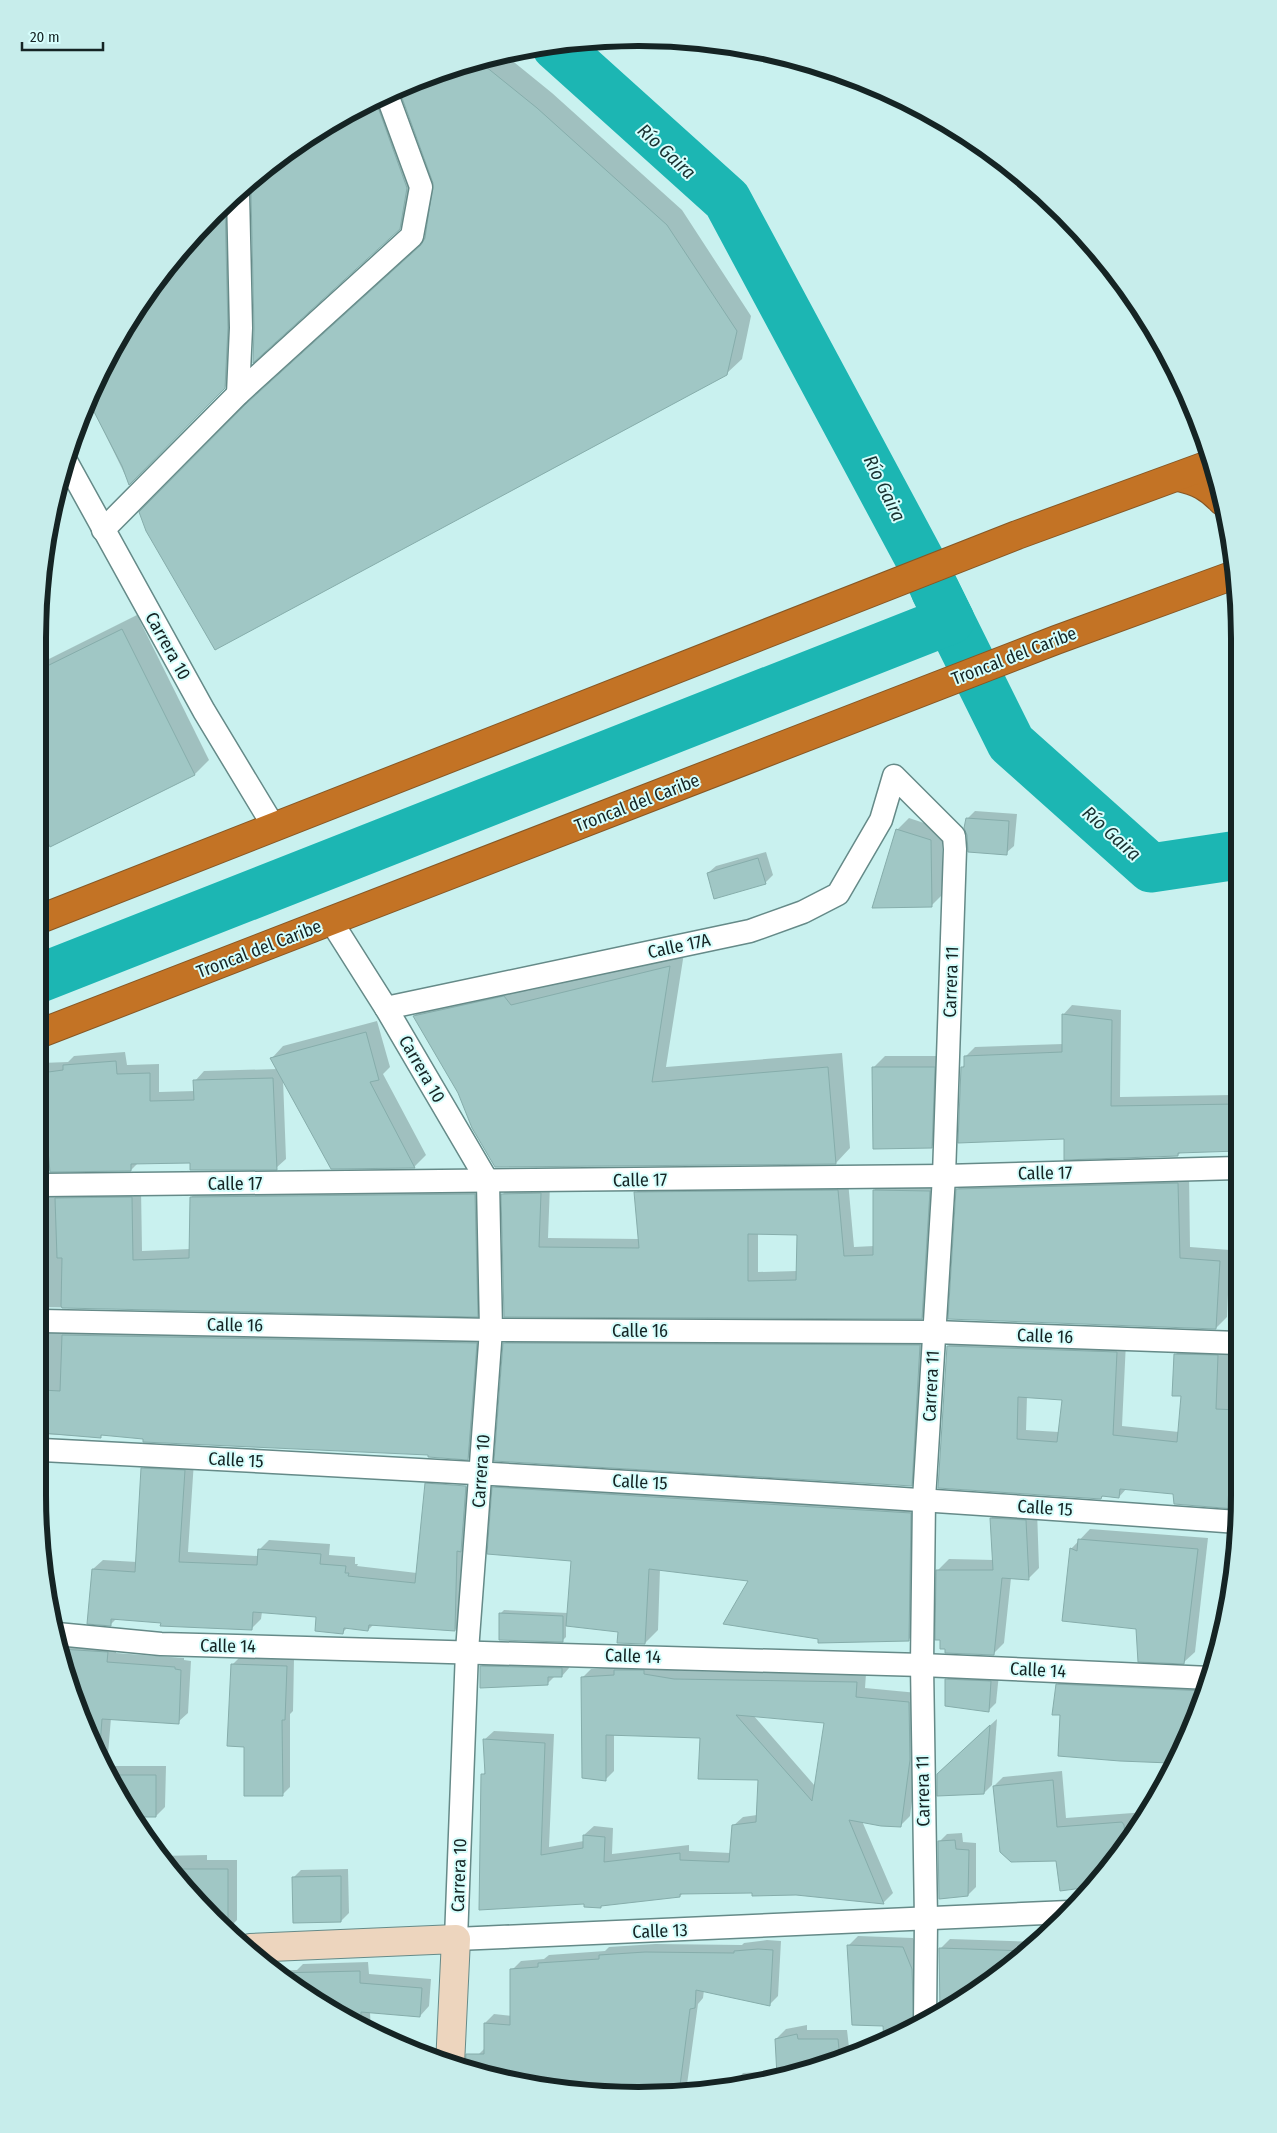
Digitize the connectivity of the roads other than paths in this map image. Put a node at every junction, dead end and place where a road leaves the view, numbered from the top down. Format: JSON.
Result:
{"nodes":[{"id":1,"x":389,"y":101,"type":"edge"},
{"id":2,"x":238,"y":202,"type":"edge"},
{"id":3,"x":238,"y":394,"type":"junction"},
{"id":4,"x":1205,"y":466,"type":"edge"},
{"id":5,"x":71,"y":470,"type":"edge"},
{"id":6,"x":1179,"y":477,"type":"junction"},
{"id":7,"x":1212,"y":491,"type":"edge"},
{"id":8,"x":103,"y":530,"type":"junction"},
{"id":9,"x":1227,"y":574,"type":"edge"},
{"id":10,"x":894,"y":776,"type":"joint"},
{"id":11,"x":274,"y":828,"type":"junction"},
{"id":12,"x":46,"y":918,"type":"edge"},
{"id":13,"x":331,"y":921,"type":"junction"},
{"id":14,"x":386,"y":1008,"type":"junction"},
{"id":15,"x":46,"y":1031,"type":"edge"},
{"id":16,"x":1231,"y":1168,"type":"edge"},
{"id":17,"x":944,"y":1176,"type":"junction"},
{"id":18,"x":488,"y":1182,"type":"junction"},
{"id":19,"x":46,"y":1185,"type":"edge"},
{"id":20,"x":46,"y":1320,"type":"edge"},
{"id":21,"x":491,"y":1330,"type":"junction"},
{"id":22,"x":934,"y":1332,"type":"junction"},
{"id":23,"x":1231,"y":1342,"type":"edge"},
{"id":24,"x":46,"y":1450,"type":"edge"},
{"id":25,"x":480,"y":1472,"type":"junction"},
{"id":26,"x":924,"y":1499,"type":"junction"},
{"id":27,"x":1230,"y":1521,"type":"edge"},
{"id":28,"x":63,"y":1635,"type":"edge"},
{"id":29,"x":467,"y":1651,"type":"junction"},
{"id":30,"x":922,"y":1665,"type":"junction"},
{"id":31,"x":1201,"y":1678,"type":"edge"},
{"id":32,"x":1057,"y":1913,"type":"edge"},
{"id":33,"x":926,"y":1920,"type":"junction"},
{"id":34,"x":456,"y":1939,"type":"junction"},
{"id":35,"x":258,"y":1948,"type":"edge"},
{"id":36,"x":925,"y":2012,"type":"edge"},
{"id":37,"x":450,"y":2056,"type":"edge"}],
"edges":[{"from":1,"to":3,"type":"street"},
{"from":2,"to":3,"type":"street"},
{"from":3,"to":8,"type":"street"},
{"from":4,"to":6,"type":"highway"},
{"from":5,"to":8,"type":"street","name":"Carrera 10"},
{"from":6,"to":7,"type":"highway"},
{"from":6,"to":11,"type":"highway"},
{"from":8,"to":11,"type":"street","name":"Carrera 10"},
{"from":9,"to":13,"type":"highway","name":"Troncal del Caribe"},
{"from":10,"to":14,"type":"street","name":"Calle 17A"},
{"from":10,"to":17,"type":"street","name":"Carrera 11"},
{"from":11,"to":12,"type":"highway"},
{"from":13,"to":14,"type":"street","name":"Carrera 10"},
{"from":13,"to":15,"type":"highway","name":"Troncal del Caribe"},
{"from":14,"to":18,"type":"street","name":"Carrera 10"},
{"from":16,"to":17,"type":"street","name":"Calle 17"},
{"from":17,"to":18,"type":"street","name":"Calle 17"},
{"from":17,"to":22,"type":"street","name":"Carrera 11"},
{"from":18,"to":19,"type":"street","name":"Calle 17"},
{"from":18,"to":21,"type":"street","name":"Carrera 10"},
{"from":20,"to":21,"type":"street","name":"Calle 16"},
{"from":21,"to":22,"type":"street","name":"Calle 16"},
{"from":21,"to":25,"type":"street","name":"Carrera 10"},
{"from":22,"to":23,"type":"street","name":"Calle 16"},
{"from":22,"to":26,"type":"street","name":"Carrera 11"},
{"from":24,"to":25,"type":"street","name":"Calle 15"},
{"from":25,"to":26,"type":"street","name":"Calle 15"},
{"from":25,"to":29,"type":"street","name":"Carrera 10"},
{"from":26,"to":27,"type":"street","name":"Calle 15"},
{"from":26,"to":30,"type":"street","name":"Carrera 11"},
{"from":28,"to":29,"type":"street","name":"Calle 14"},
{"from":29,"to":30,"type":"street","name":"Calle 14"},
{"from":29,"to":34,"type":"street","name":"Carrera 10"},
{"from":30,"to":31,"type":"street","name":"Calle 14"},
{"from":30,"to":33,"type":"street","name":"Carrera 11"},
{"from":32,"to":33,"type":"street","name":"Calle 13"},
{"from":33,"to":34,"type":"street","name":"Calle 13"},
{"from":33,"to":36,"type":"street","name":"Carrera 11"},
{"from":34,"to":35,"type":"main road","name":"Calle 13"},
{"from":34,"to":37,"type":"main road","name":"Carrera 10"}]}
